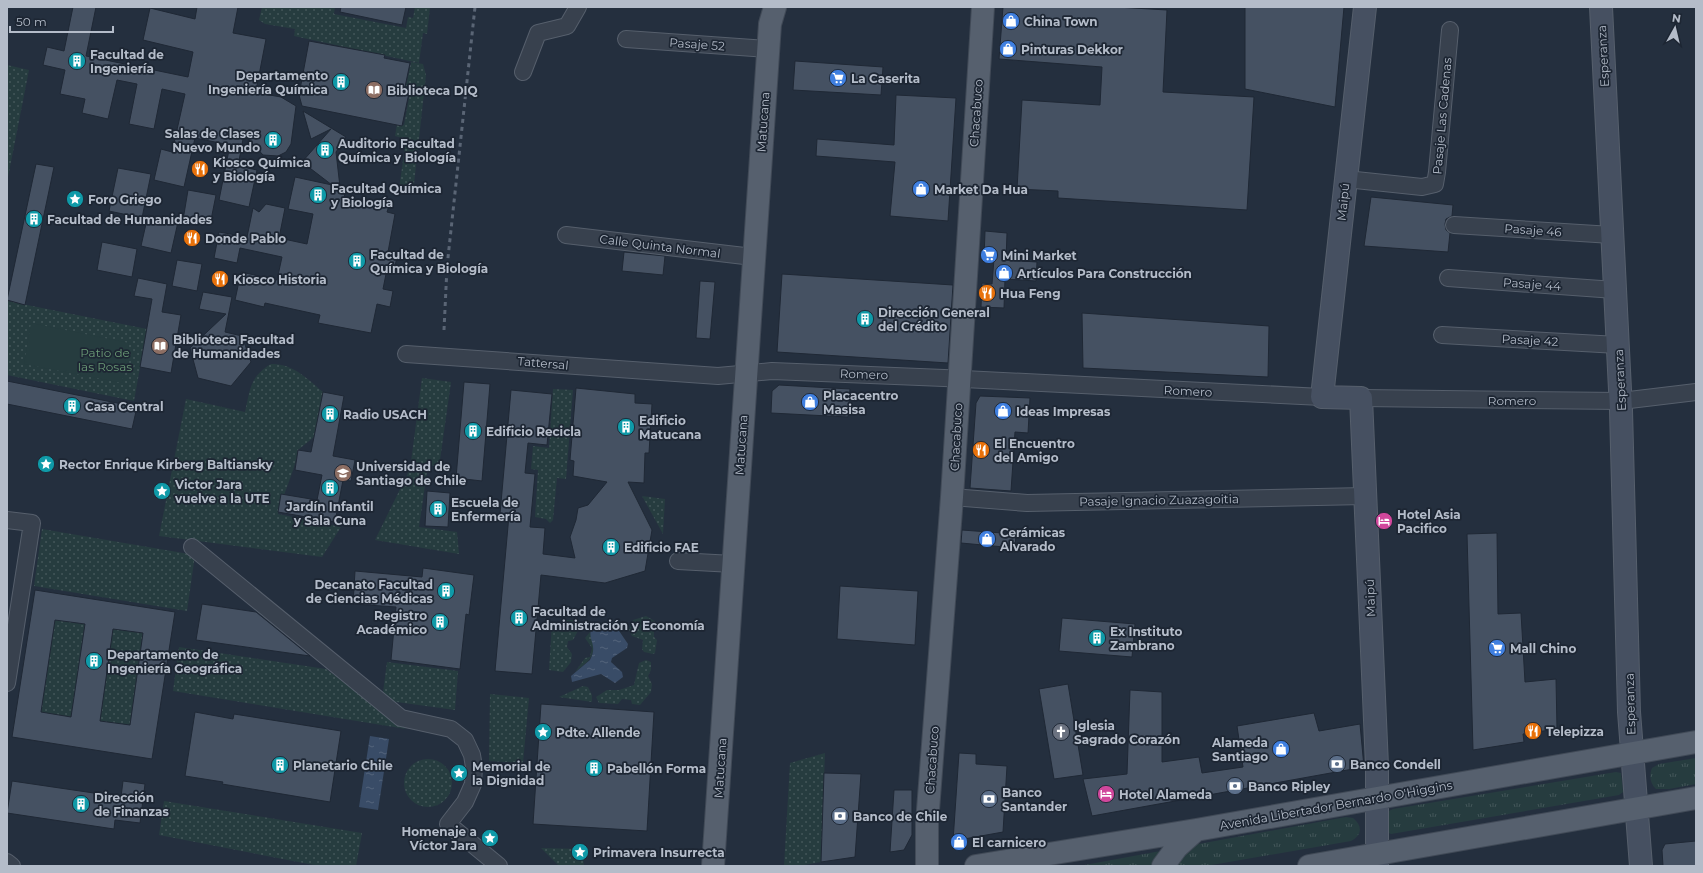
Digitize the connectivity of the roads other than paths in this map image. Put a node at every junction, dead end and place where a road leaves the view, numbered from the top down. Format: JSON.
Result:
{"nodes":[{"id":1,"x":578,"y":7,"type":"edge"},
{"id":2,"x":983,"y":7,"type":"edge"},
{"id":3,"x":1365,"y":7,"type":"edge"},
{"id":4,"x":1601,"y":7,"type":"edge"},
{"id":5,"x":770,"y":13,"type":"edge"},
{"id":6,"x":1450,"y":30,"type":"dead end"},
{"id":7,"x":626,"y":39,"type":"dead end"},
{"id":8,"x":768,"y":49,"type":"junction"},
{"id":9,"x":523,"y":72,"type":"dead end"},
{"id":10,"x":1346,"y":179,"type":"junction"},
{"id":11,"x":1454,"y":225,"type":"dead end"},
{"id":12,"x":566,"y":235,"type":"dead end"},
{"id":13,"x":1612,"y":235,"type":"junction"},
{"id":14,"x":754,"y":257,"type":"junction"},
{"id":15,"x":1448,"y":278,"type":"dead end"},
{"id":16,"x":1615,"y":290,"type":"junction"},
{"id":17,"x":1442,"y":335,"type":"dead end"},
{"id":18,"x":1618,"y":345,"type":"junction"},
{"id":19,"x":406,"y":354,"type":"dead end"},
{"id":20,"x":680,"y":374,"type":"joint"},
{"id":21,"x":746,"y":374,"type":"junction"},
{"id":22,"x":959,"y":379,"type":"junction"},
{"id":23,"x":1696,"y":392,"type":"edge"},
{"id":24,"x":1322,"y":397,"type":"junction"},
{"id":25,"x":1361,"y":398,"type":"junction"},
{"id":26,"x":1621,"y":401,"type":"junction"},
{"id":27,"x":1366,"y":496,"type":"junction"},
{"id":28,"x":952,"y":497,"type":"junction"},
{"id":29,"x":7,"y":520,"type":"edge"},
{"id":30,"x":192,"y":547,"type":"dead end"},
{"id":31,"x":678,"y":562,"type":"dead end"},
{"id":32,"x":733,"y":564,"type":"junction"},
{"id":33,"x":7,"y":682,"type":"edge"},
{"id":34,"x":1696,"y":742,"type":"edge"},
{"id":35,"x":1632,"y":753,"type":"junction"},
{"id":36,"x":1696,"y":798,"type":"edge"},
{"id":37,"x":1376,"y":799,"type":"junction"},
{"id":38,"x":1637,"y":808,"type":"junction"},
{"id":39,"x":1196,"y":830,"type":"junction"},
{"id":40,"x":1376,"y":860,"type":"edge"},
{"id":41,"x":7,"y":862,"type":"edge"},
{"id":42,"x":12,"y":866,"type":"edge"},
{"id":43,"x":498,"y":866,"type":"edge"},
{"id":44,"x":713,"y":866,"type":"edge"},
{"id":45,"x":927,"y":866,"type":"edge"},
{"id":46,"x":976,"y":866,"type":"edge"},
{"id":47,"x":1163,"y":866,"type":"edge"},
{"id":48,"x":1309,"y":866,"type":"edge"},
{"id":49,"x":1641,"y":866,"type":"edge"}],
"edges":[{"from":1,"to":9,"type":"street"},
{"from":2,"to":22,"type":"main road","name":"Chacabuco"},
{"from":3,"to":10,"type":"street","name":"Maipú"},
{"from":4,"to":13,"type":"street","name":"Esperanza"},
{"from":5,"to":8,"type":"main road","name":"Matucana"},
{"from":6,"to":10,"type":"street","name":"Pasaje Las Cadenas"},
{"from":7,"to":8,"type":"street","name":"Pasaje 52"},
{"from":8,"to":14,"type":"main road","name":"Matucana"},
{"from":10,"to":24,"type":"street","name":"Maipú"},
{"from":11,"to":13,"type":"street","name":"Pasaje 46"},
{"from":12,"to":14,"type":"street","name":"Calle Quinta Normal"},
{"from":13,"to":16,"type":"street","name":"Esperanza"},
{"from":14,"to":21,"type":"main road","name":"Matucana"},
{"from":15,"to":16,"type":"street","name":"Pasaje 44"},
{"from":16,"to":18,"type":"street","name":"Esperanza"},
{"from":17,"to":18,"type":"street","name":"Pasaje 42"},
{"from":18,"to":26,"type":"street","name":"Esperanza"},
{"from":19,"to":20,"type":"street","name":"Tattersal"},
{"from":20,"to":21,"type":"street","name":"Romero"},
{"from":21,"to":22,"type":"street","name":"Romero"},
{"from":21,"to":32,"type":"main road","name":"Matucana"},
{"from":22,"to":24,"type":"street","name":"Romero"},
{"from":22,"to":28,"type":"main road","name":"Chacabuco"},
{"from":23,"to":26,"type":"street","name":"Romero"},
{"from":24,"to":25,"type":"street","name":"Romero"},
{"from":25,"to":26,"type":"street","name":"Romero"},
{"from":25,"to":27,"type":"street","name":"Maipú"},
{"from":26,"to":35,"type":"street","name":"Esperanza"},
{"from":27,"to":28,"type":"street","name":"Pasaje Ignacio Zuazagoitia"},
{"from":27,"to":37,"type":"street","name":"Maipú"},
{"from":28,"to":45,"type":"main road","name":"Chacabuco"},
{"from":29,"to":33,"type":"street"},
{"from":30,"to":43,"type":"street"},
{"from":31,"to":32,"type":"street"},
{"from":32,"to":44,"type":"main road","name":"Matucana"},
{"from":34,"to":35,"type":"main road","name":"Avenida Libertador Bernardo O'Higgins"},
{"from":35,"to":37,"type":"main road","name":"Avenida Libertador Bernardo O'Higgins"},
{"from":35,"to":38,"type":"street","name":"Esperanza"},
{"from":36,"to":38,"type":"main road"},
{"from":37,"to":39,"type":"main road","name":"Avenida Libertador Bernardo O'Higgins"},
{"from":37,"to":40,"type":"street","name":"Maipú"},
{"from":38,"to":40,"type":"main road"},
{"from":38,"to":49,"type":"street","name":"Esperanza"},
{"from":39,"to":46,"type":"main road","name":"Avenida Libertador Bernardo O'Higgins"},
{"from":39,"to":47,"type":"main road"},
{"from":40,"to":48,"type":"main road"},
{"from":41,"to":42,"type":"street"}]}
